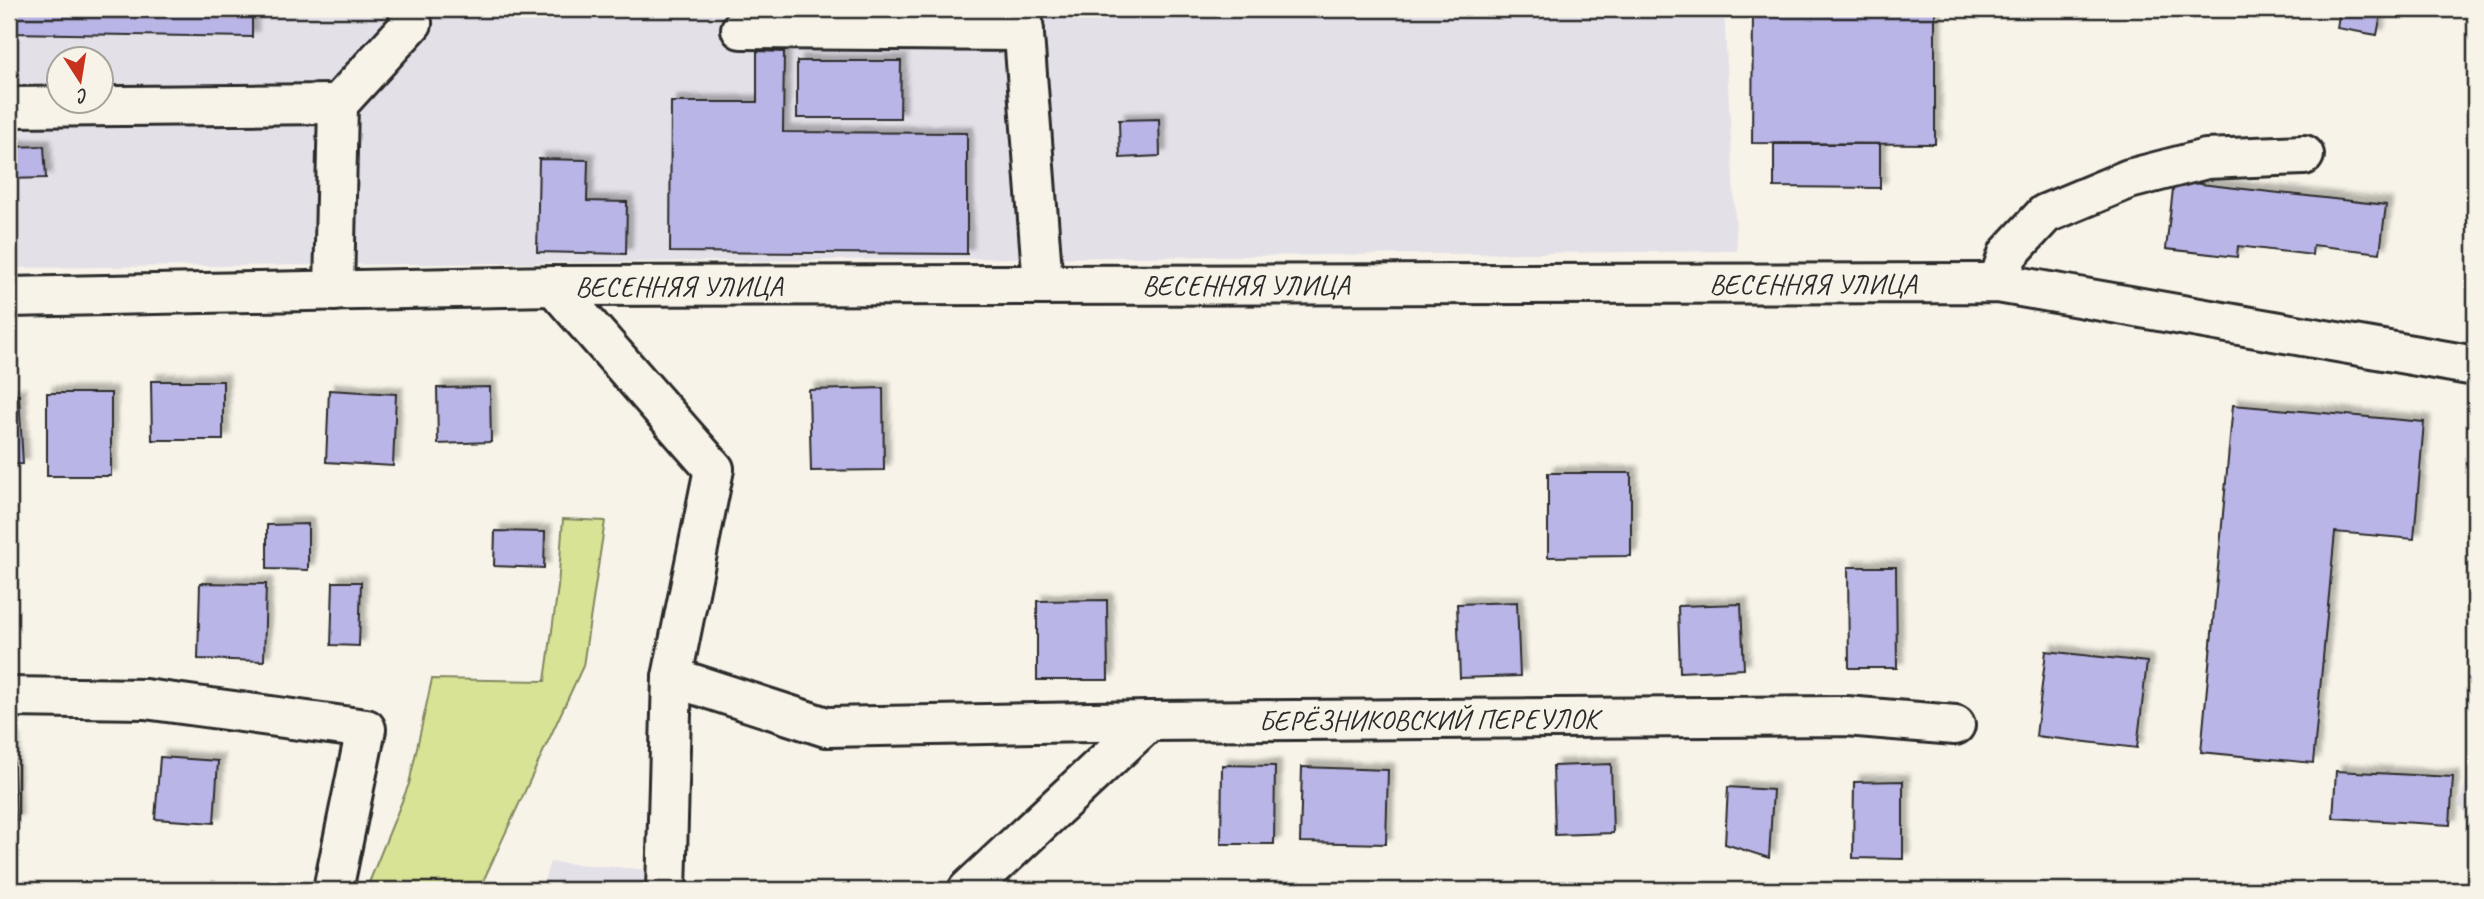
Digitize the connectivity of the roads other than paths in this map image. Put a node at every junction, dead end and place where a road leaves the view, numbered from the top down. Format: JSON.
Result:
{"nodes":[{"id":1,"x":408,"y":9,"type":"edge"},
{"id":2,"x":1023,"y":20,"type":"edge"},
{"id":3,"x":741,"y":29,"type":"dead end"},
{"id":4,"x":338,"y":104,"type":"junction"},
{"id":5,"x":9,"y":107,"type":"edge"},
{"id":6,"x":2304,"y":155,"type":"dead end"},
{"id":7,"x":1998,"y":283,"type":"junction"},
{"id":8,"x":1043,"y":285,"type":"junction"},
{"id":9,"x":554,"y":286,"type":"junction"},
{"id":10,"x":334,"y":291,"type":"junction"},
{"id":11,"x":9,"y":297,"type":"edge"},
{"id":12,"x":2475,"y":366,"type":"edge"},
{"id":13,"x":672,"y":677,"type":"junction"},
{"id":14,"x":9,"y":697,"type":"edge"},
{"id":15,"x":1149,"y":721,"type":"junction"},
{"id":16,"x":1955,"y":725,"type":"dead end"},
{"id":17,"x":333,"y":890,"type":"edge"},
{"id":18,"x":666,"y":890,"type":"edge"},
{"id":19,"x":968,"y":890,"type":"edge"}],
"edges":[{"from":1,"to":4,"type":"street"},
{"from":2,"to":3,"type":"street"},
{"from":2,"to":8,"type":"street"},
{"from":4,"to":5,"type":"street"},
{"from":4,"to":10,"type":"street"},
{"from":6,"to":7,"type":"street"},
{"from":7,"to":8,"type":"street","name":"ВЕСЕННЯЯ УЛИЦА"},
{"from":7,"to":12,"type":"street","name":"ВЕСЕННЯЯ УЛИЦА"},
{"from":8,"to":9,"type":"street","name":"ВЕСЕННЯЯ УЛИЦА"},
{"from":9,"to":10,"type":"street","name":"ВЕСЕННЯЯ УЛИЦА"},
{"from":9,"to":13,"type":"street"},
{"from":10,"to":11,"type":"street","name":"ВЕСЕННЯЯ УЛИЦА"},
{"from":13,"to":15,"type":"street","name":"БЕРЁЗНИКОВСКИЙ ПЕРЕУЛОК"},
{"from":13,"to":18,"type":"street"},
{"from":14,"to":17,"type":"street"},
{"from":15,"to":16,"type":"street","name":"БЕРЁЗНИКОВСКИЙ ПЕРЕУЛОК"},
{"from":15,"to":19,"type":"street"}]}
